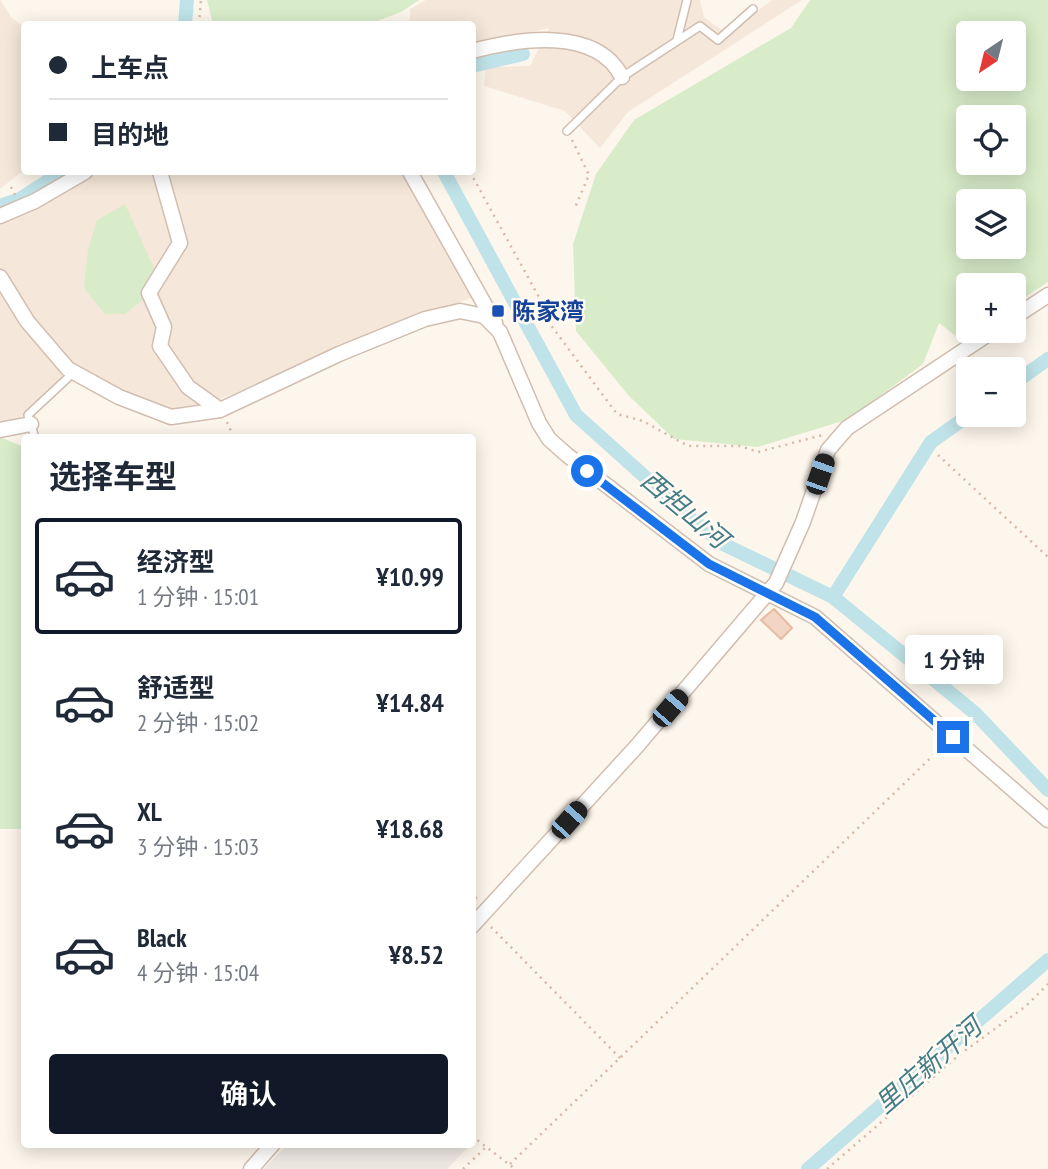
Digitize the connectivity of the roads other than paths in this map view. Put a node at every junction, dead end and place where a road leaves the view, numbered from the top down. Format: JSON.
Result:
{"nodes":[{"id":1,"x":687,"y":0,"type":"edge"},
{"id":2,"x":753,"y":9,"type":"dead end"},
{"id":3,"x":677,"y":41,"type":"junction"},
{"id":4,"x":476,"y":50,"type":"edge"},
{"id":5,"x":622,"y":77,"type":"junction"},
{"id":6,"x":567,"y":131,"type":"road end"},
{"id":7,"x":80,"y":175,"type":"edge"},
{"id":8,"x":161,"y":175,"type":"edge"},
{"id":9,"x":412,"y":175,"type":"edge"},
{"id":10,"x":0,"y":216,"type":"edge"},
{"id":11,"x":0,"y":277,"type":"edge"},
{"id":12,"x":1048,"y":295,"type":"edge"},
{"id":13,"x":1026,"y":309,"type":"edge"},
{"id":14,"x":500,"y":332,"type":"junction"},
{"id":15,"x":975,"y":343,"type":"edge"},
{"id":16,"x":74,"y":372,"type":"junction"},
{"id":17,"x":220,"y":410,"type":"junction"},
{"id":18,"x":0,"y":430,"type":"edge"},
{"id":19,"x":33,"y":431,"type":"edge"},
{"id":20,"x":773,"y":588,"type":"junction"},
{"id":21,"x":1048,"y":820,"type":"edge"},
{"id":22,"x":477,"y":921,"type":"edge"},
{"id":23,"x":269,"y":1148,"type":"edge"},
{"id":24,"x":251,"y":1169,"type":"edge"}],
"edges":[{"from":1,"to":3,"type":"lane"},
{"from":2,"to":3,"type":"lane"},
{"from":3,"to":5,"type":"lane"},
{"from":4,"to":5,"type":"street"},
{"from":5,"to":6,"type":"lane"},
{"from":7,"to":10,"type":"street"},
{"from":8,"to":17,"type":"street"},
{"from":9,"to":14,"type":"street"},
{"from":11,"to":16,"type":"street"},
{"from":12,"to":13,"type":"street"},
{"from":14,"to":17,"type":"street"},
{"from":14,"to":20,"type":"street"},
{"from":15,"to":20,"type":"street"},
{"from":16,"to":17,"type":"street"},
{"from":16,"to":19,"type":"lane"},
{"from":18,"to":19,"type":"street"},
{"from":20,"to":21,"type":"street"},
{"from":20,"to":22,"type":"street"},
{"from":23,"to":24,"type":"street"}]}
